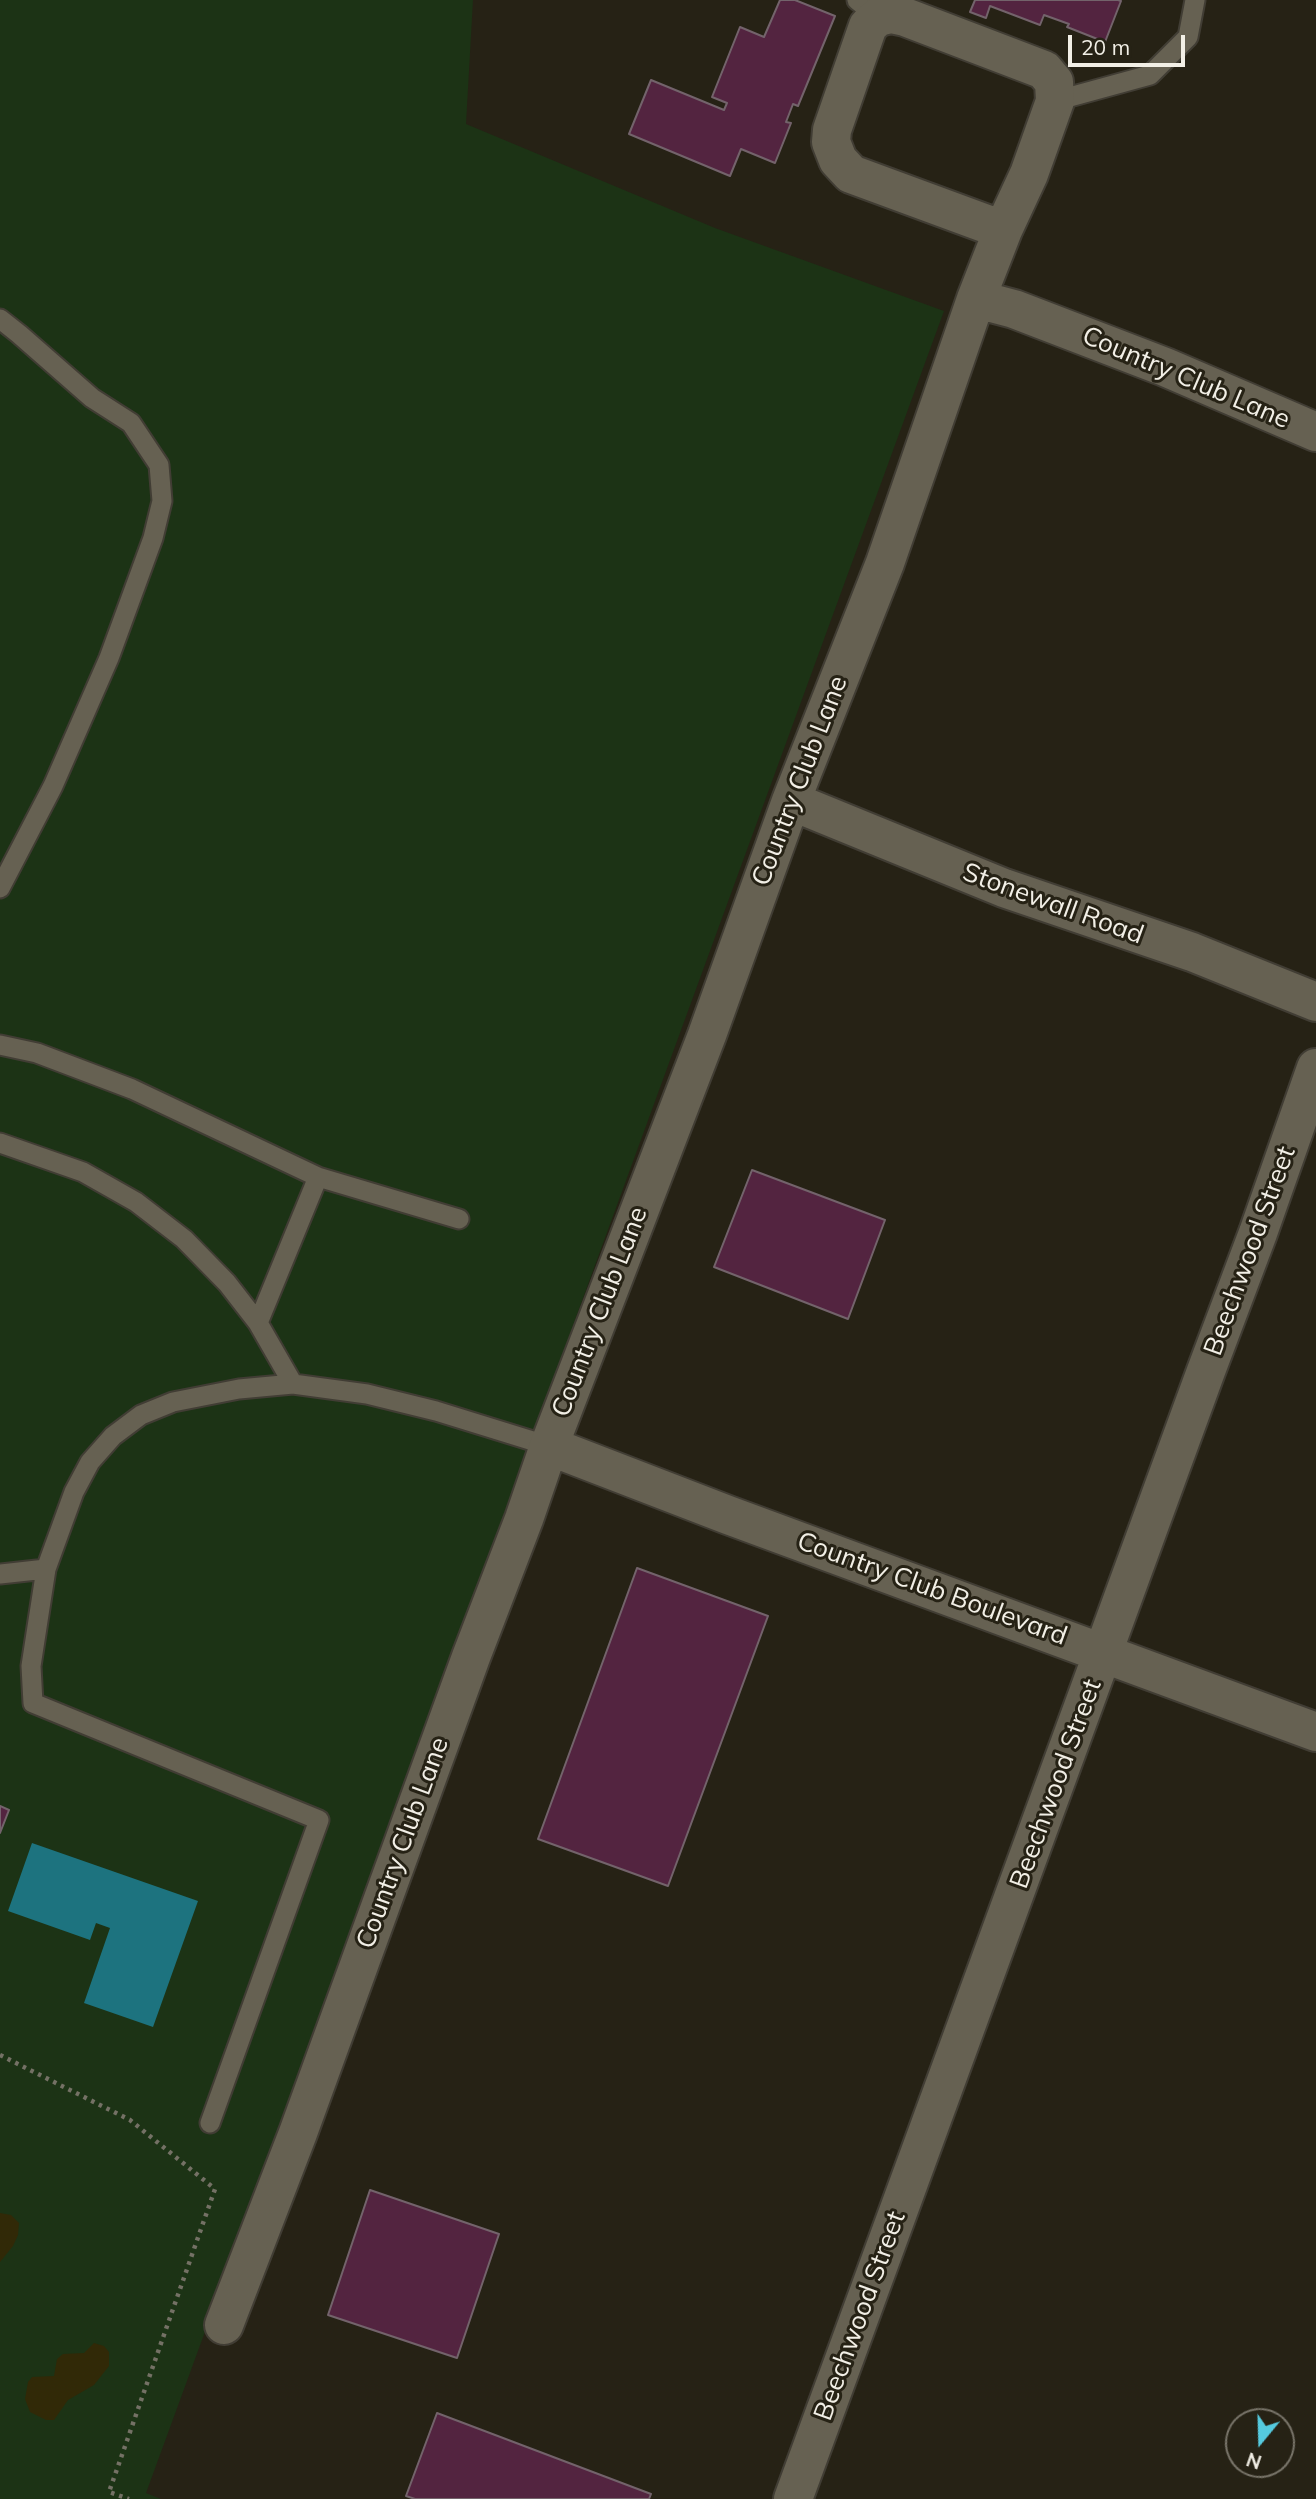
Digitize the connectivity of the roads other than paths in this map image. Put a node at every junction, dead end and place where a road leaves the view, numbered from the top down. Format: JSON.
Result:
{"nodes":[{"id":1,"x":1195,"y":0,"type":"edge"},
{"id":2,"x":868,"y":9,"type":"edge"},
{"id":3,"x":1055,"y":101,"type":"junction"},
{"id":4,"x":1003,"y":230,"type":"junction"},
{"id":5,"x":976,"y":299,"type":"junction"},
{"id":6,"x":0,"y":319,"type":"edge"},
{"id":7,"x":1316,"y":432,"type":"edge"},
{"id":8,"x":791,"y":801,"type":"junction"},
{"id":9,"x":0,"y":888,"type":"edge"},
{"id":10,"x":1316,"y":1002,"type":"edge"},
{"id":11,"x":0,"y":1045,"type":"edge"},
{"id":12,"x":1316,"y":1068,"type":"edge"},
{"id":13,"x":0,"y":1143,"type":"edge"},
{"id":14,"x":318,"y":1177,"type":"junction"},
{"id":15,"x":459,"y":1219,"type":"dead end"},
{"id":16,"x":258,"y":1323,"type":"junction"},
{"id":17,"x":293,"y":1384,"type":"junction"},
{"id":18,"x":549,"y":1446,"type":"junction"},
{"id":19,"x":46,"y":1569,"type":"junction"},
{"id":20,"x":0,"y":1574,"type":"edge"},
{"id":21,"x":1104,"y":1653,"type":"junction"},
{"id":22,"x":1316,"y":1732,"type":"edge"},
{"id":23,"x":210,"y":2123,"type":"dead end"},
{"id":24,"x":224,"y":2325,"type":"dead end"},
{"id":25,"x":793,"y":2499,"type":"edge"}],
"edges":[{"from":1,"to":3,"type":"lane"},
{"from":2,"to":3,"type":"street"},
{"from":2,"to":4,"type":"street"},
{"from":3,"to":4,"type":"street","name":"Country Club Lane"},
{"from":4,"to":5,"type":"street","name":"Country Club Lane"},
{"from":5,"to":7,"type":"street","name":"Country Club Lane"},
{"from":5,"to":8,"type":"street","name":"Country Club Lane"},
{"from":6,"to":9,"type":"lane"},
{"from":8,"to":10,"type":"street","name":"Stonewall Road"},
{"from":8,"to":18,"type":"street","name":"Country Club Lane"},
{"from":11,"to":14,"type":"lane"},
{"from":12,"to":21,"type":"street","name":"Beechwood Street"},
{"from":13,"to":16,"type":"lane"},
{"from":14,"to":15,"type":"lane"},
{"from":14,"to":16,"type":"lane"},
{"from":16,"to":17,"type":"lane"},
{"from":17,"to":18,"type":"lane"},
{"from":17,"to":19,"type":"lane"},
{"from":18,"to":21,"type":"street","name":"Country Club Boulevard"},
{"from":18,"to":24,"type":"street","name":"Country Club Lane"},
{"from":19,"to":20,"type":"lane"},
{"from":19,"to":23,"type":"lane"},
{"from":21,"to":22,"type":"street","name":"Country Club Boulevard"},
{"from":21,"to":25,"type":"street","name":"Beechwood Street"}]}
